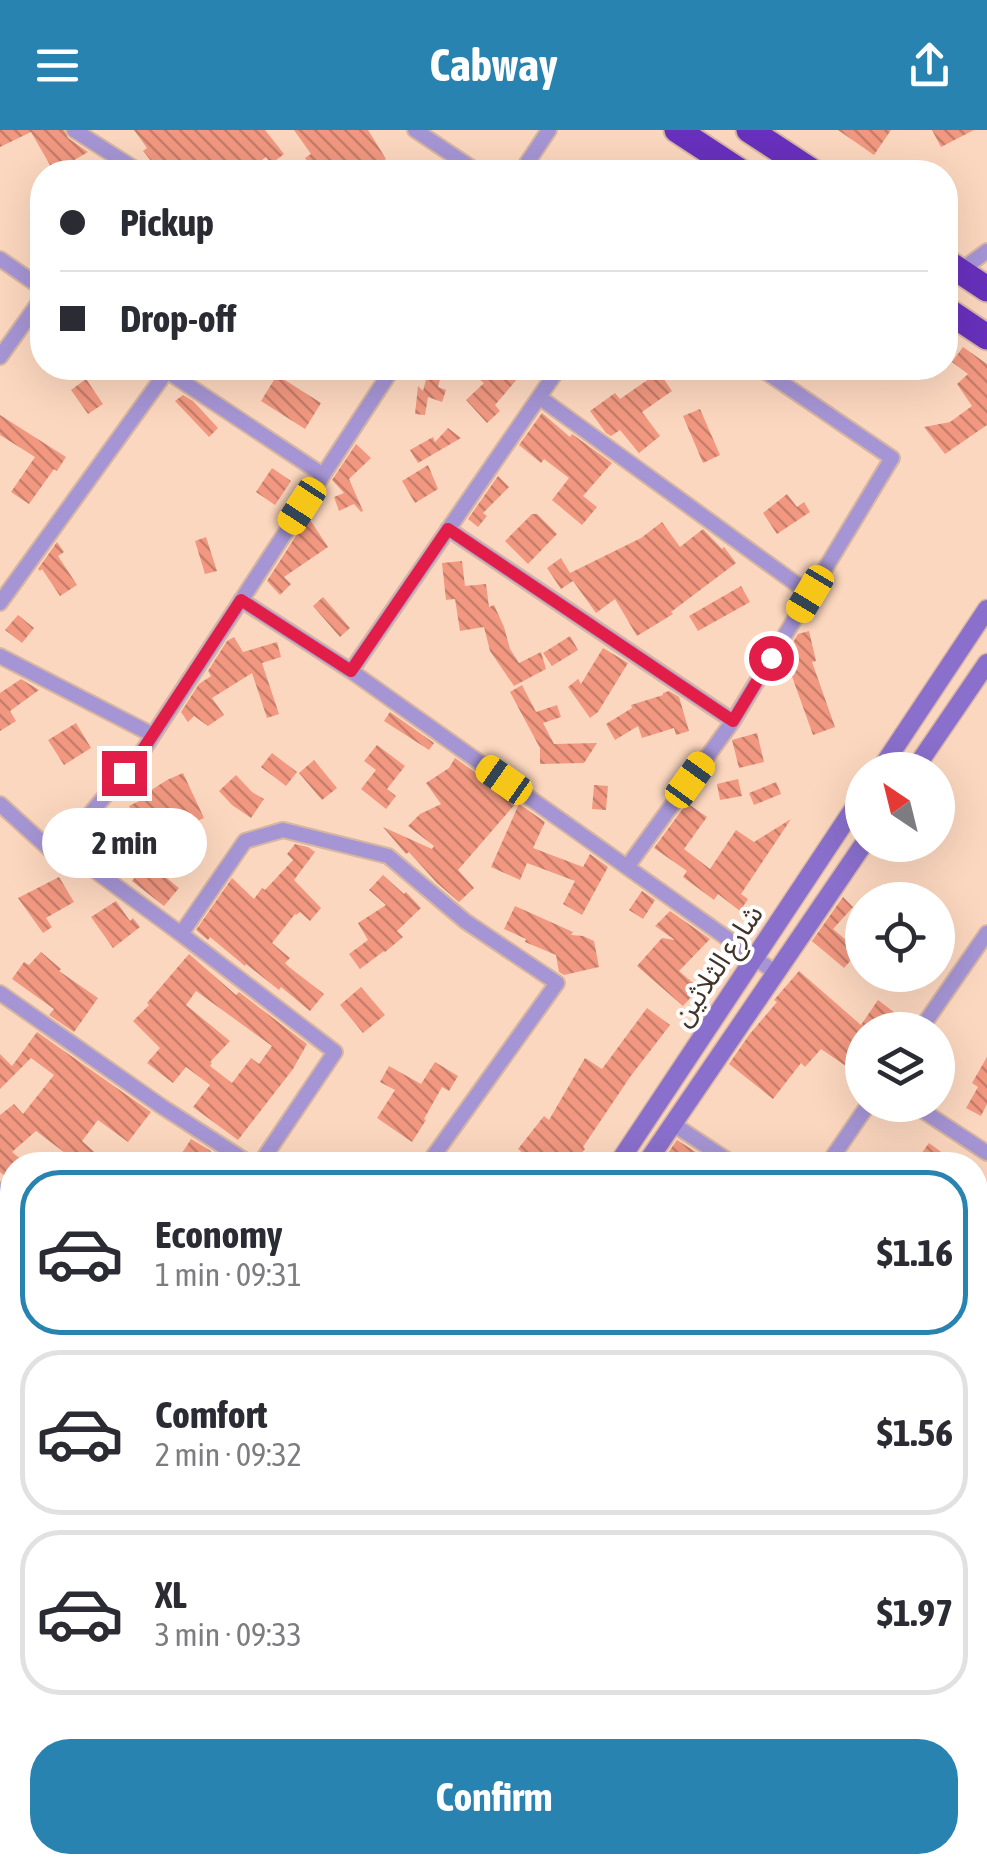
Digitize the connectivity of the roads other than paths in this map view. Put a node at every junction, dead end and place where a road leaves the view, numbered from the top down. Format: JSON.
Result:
{"nodes":[{"id":1,"x":74,"y":130,"type":"edge"},
{"id":2,"x":416,"y":130,"type":"edge"},
{"id":3,"x":549,"y":130,"type":"edge"},
{"id":4,"x":677,"y":130,"type":"edge"},
{"id":5,"x":748,"y":130,"type":"edge"},
{"id":6,"x":121,"y":160,"type":"edge"},
{"id":7,"x":460,"y":160,"type":"edge"},
{"id":8,"x":529,"y":160,"type":"edge"},
{"id":9,"x":723,"y":160,"type":"edge"},
{"id":10,"x":794,"y":160,"type":"edge"},
{"id":11,"x":987,"y":251,"type":"edge"},
{"id":12,"x":0,"y":259,"type":"edge"},
{"id":13,"x":958,"y":263,"type":"edge"},
{"id":14,"x":958,"y":270,"type":"edge"},
{"id":15,"x":30,"y":280,"type":"edge"},
{"id":16,"x":987,"y":289,"type":"edge"},
{"id":17,"x":30,"y":315,"type":"edge"},
{"id":18,"x":958,"y":318,"type":"edge"},
{"id":19,"x":987,"y":337,"type":"edge"},
{"id":20,"x":0,"y":357,"type":"edge"},
{"id":21,"x":156,"y":380,"type":"edge"},
{"id":22,"x":180,"y":380,"type":"edge"},
{"id":23,"x":385,"y":380,"type":"edge"},
{"id":24,"x":550,"y":380,"type":"edge"},
{"id":25,"x":778,"y":380,"type":"edge"},
{"id":26,"x":539,"y":396,"type":"junction"},
{"id":27,"x":323,"y":475,"type":"junction"},
{"id":28,"x":448,"y":529,"type":"junction"},
{"id":29,"x":810,"y":594,"type":"junction"},
{"id":30,"x":241,"y":600,"type":"junction"},
{"id":31,"x":0,"y":602,"type":"edge"},
{"id":32,"x":987,"y":609,"type":"edge"},
{"id":33,"x":0,"y":656,"type":"edge"},
{"id":34,"x":987,"y":663,"type":"edge"},
{"id":35,"x":351,"y":671,"type":"junction"},
{"id":36,"x":733,"y":721,"type":"junction"},
{"id":37,"x":152,"y":735,"type":"junction"},
{"id":38,"x":892,"y":752,"type":"edge"},
{"id":39,"x":926,"y":752,"type":"edge"},
{"id":40,"x":0,"y":804,"type":"edge"},
{"id":41,"x":845,"y":822,"type":"edge"},
{"id":42,"x":63,"y":847,"type":"junction"},
{"id":43,"x":851,"y":862,"type":"edge"},
{"id":44,"x":627,"y":867,"type":"junction"},
{"id":45,"x":987,"y":933,"type":"edge"},
{"id":46,"x":182,"y":934,"type":"junction"},
{"id":47,"x":754,"y":958,"type":"junction"},
{"id":48,"x":776,"y":973,"type":"junction"},
{"id":49,"x":0,"y":993,"type":"edge"},
{"id":50,"x":932,"y":1012,"type":"edge"},
{"id":51,"x":856,"y":1122,"type":"edge"},
{"id":52,"x":940,"y":1122,"type":"edge"},
{"id":53,"x":673,"y":1124,"type":"junction"},
{"id":54,"x":235,"y":1152,"type":"edge"},
{"id":55,"x":265,"y":1152,"type":"edge"},
{"id":56,"x":436,"y":1152,"type":"edge"},
{"id":57,"x":627,"y":1152,"type":"edge"},
{"id":58,"x":654,"y":1152,"type":"edge"},
{"id":59,"x":715,"y":1152,"type":"edge"},
{"id":60,"x":836,"y":1152,"type":"edge"},
{"id":61,"x":985,"y":1152,"type":"edge"}],
"edges":[{"from":1,"to":6,"type":"street"},
{"from":2,"to":7,"type":"street"},
{"from":3,"to":8,"type":"street"},
{"from":4,"to":9,"type":"highway"},
{"from":5,"to":10,"type":"highway"},
{"from":11,"to":13,"type":"street"},
{"from":12,"to":15,"type":"street"},
{"from":14,"to":16,"type":"highway"},
{"from":17,"to":20,"type":"street"},
{"from":18,"to":19,"type":"highway"},
{"from":21,"to":31,"type":"street"},
{"from":22,"to":27,"type":"street"},
{"from":23,"to":27,"type":"street"},
{"from":24,"to":26,"type":"street"},
{"from":25,"to":29,"type":"street"},
{"from":26,"to":28,"type":"street"},
{"from":26,"to":29,"type":"street"},
{"from":27,"to":30,"type":"street"},
{"from":28,"to":35,"type":"street"},
{"from":28,"to":36,"type":"street"},
{"from":29,"to":36,"type":"street"},
{"from":30,"to":35,"type":"street"},
{"from":30,"to":37,"type":"street"},
{"from":32,"to":38,"type":"street"},
{"from":33,"to":37,"type":"street"},
{"from":34,"to":39,"type":"street"},
{"from":35,"to":44,"type":"street"},
{"from":36,"to":44,"type":"street"},
{"from":37,"to":42,"type":"street"},
{"from":40,"to":42,"type":"street"},
{"from":41,"to":47,"type":"street","name":"شارع الثلاثين"},
{"from":42,"to":46,"type":"street"},
{"from":43,"to":48,"type":"street","name":"شارع الثلاثين"},
{"from":44,"to":47,"type":"street"},
{"from":45,"to":50,"type":"street"},
{"from":46,"to":55,"type":"street"},
{"from":46,"to":56,"type":"street"},
{"from":47,"to":48,"type":"street"},
{"from":47,"to":57,"type":"street","name":"شارع الثلاثين"},
{"from":48,"to":53,"type":"street","name":"شارع الثلاثين"},
{"from":49,"to":54,"type":"street"},
{"from":51,"to":60,"type":"street"},
{"from":52,"to":61,"type":"street"},
{"from":53,"to":58,"type":"street","name":"شارع الثلاثين"},
{"from":53,"to":59,"type":"street"}]}
